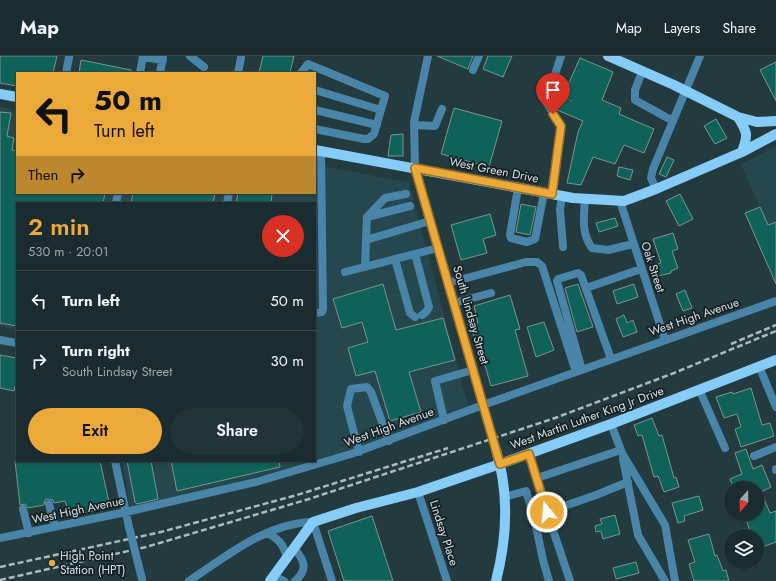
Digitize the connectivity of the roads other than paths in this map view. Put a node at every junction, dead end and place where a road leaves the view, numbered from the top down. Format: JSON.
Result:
{"nodes":[{"id":1,"x":190,"y":56,"type":"edge"},
{"id":2,"x":428,"y":56,"type":"edge"},
{"id":3,"x":479,"y":56,"type":"edge"},
{"id":4,"x":561,"y":56,"type":"edge"},
{"id":5,"x":608,"y":56,"type":"edge"},
{"id":6,"x":700,"y":56,"type":"edge"},
{"id":7,"x":69,"y":57,"type":"edge"},
{"id":8,"x":143,"y":57,"type":"edge"},
{"id":9,"x":163,"y":58,"type":"edge"},
{"id":10,"x":241,"y":58,"type":"dead end"},
{"id":11,"x":204,"y":67,"type":"dead end"},
{"id":12,"x":473,"y":70,"type":"dead end"},
{"id":13,"x":66,"y":72,"type":"edge"},
{"id":14,"x":140,"y":72,"type":"edge"},
{"id":15,"x":160,"y":72,"type":"edge"},
{"id":16,"x":238,"y":72,"type":"edge"},
{"id":17,"x":302,"y":72,"type":"edge"},
{"id":18,"x":642,"y":72,"type":"junction"},
{"id":19,"x":316,"y":90,"type":"edge"},
{"id":20,"x":686,"y":91,"type":"junction"},
{"id":21,"x":0,"y":94,"type":"edge"},
{"id":22,"x":16,"y":97,"type":"edge"},
{"id":23,"x":442,"y":109,"type":"dead end"},
{"id":24,"x":316,"y":110,"type":"edge"},
{"id":25,"x":381,"y":110,"type":"junction"},
{"id":26,"x":738,"y":118,"type":"junction"},
{"id":27,"x":673,"y":121,"type":"junction"},
{"id":28,"x":776,"y":121,"type":"edge"},
{"id":29,"x":377,"y":125,"type":"junction"},
{"id":30,"x":414,"y":125,"type":"junction"},
{"id":31,"x":316,"y":129,"type":"edge"},
{"id":32,"x":776,"y":134,"type":"edge"},
{"id":33,"x":318,"y":151,"type":"edge"},
{"id":34,"x":742,"y":152,"type":"junction"},
{"id":35,"x":415,"y":168,"type":"junction"},
{"id":36,"x":518,"y":188,"type":"junction"},
{"id":37,"x":656,"y":189,"type":"junction"},
{"id":38,"x":406,"y":194,"type":"dead end"},
{"id":39,"x":552,"y":194,"type":"junction"},
{"id":40,"x":585,"y":199,"type":"junction"},
{"id":41,"x":620,"y":201,"type":"junction"},
{"id":42,"x":410,"y":206,"type":"dead end"},
{"id":43,"x":367,"y":217,"type":"junction"},
{"id":44,"x":430,"y":221,"type":"junction"},
{"id":45,"x":366,"y":240,"type":"junction"},
{"id":46,"x":633,"y":244,"type":"junction"},
{"id":47,"x":563,"y":247,"type":"dead end"},
{"id":48,"x":438,"y":248,"type":"junction"},
{"id":49,"x":415,"y":254,"type":"junction"},
{"id":50,"x":395,"y":259,"type":"junction"},
{"id":51,"x":365,"y":266,"type":"junction"},
{"id":52,"x":641,"y":269,"type":"junction"},
{"id":53,"x":345,"y":272,"type":"dead end"},
{"id":54,"x":448,"y":283,"type":"junction"},
{"id":55,"x":586,"y":288,"type":"junction"},
{"id":56,"x":491,"y":293,"type":"dead end"},
{"id":57,"x":776,"y":301,"type":"edge"},
{"id":58,"x":454,"y":303,"type":"junction"},
{"id":59,"x":318,"y":313,"type":"edge"},
{"id":60,"x":0,"y":340,"type":"edge"},
{"id":61,"x":665,"y":340,"type":"junction"},
{"id":62,"x":16,"y":343,"type":"edge"},
{"id":63,"x":611,"y":360,"type":"junction"},
{"id":64,"x":776,"y":360,"type":"edge"},
{"id":65,"x":759,"y":366,"type":"junction"},
{"id":66,"x":473,"y":370,"type":"junction"},
{"id":67,"x":579,"y":371,"type":"junction"},
{"id":68,"x":699,"y":389,"type":"junction"},
{"id":69,"x":483,"y":405,"type":"junction"},
{"id":70,"x":776,"y":406,"type":"edge"},
{"id":71,"x":444,"y":420,"type":"junction"},
{"id":72,"x":611,"y":424,"type":"junction"},
{"id":73,"x":389,"y":441,"type":"junction"},
{"id":74,"x":776,"y":447,"type":"edge"},
{"id":75,"x":725,"y":448,"type":"dead end"},
{"id":76,"x":496,"y":450,"type":"joint"},
{"id":77,"x":622,"y":451,"type":"junction"},
{"id":78,"x":358,"y":452,"type":"junction"},
{"id":79,"x":529,"y":454,"type":"junction"},
{"id":80,"x":754,"y":456,"type":"dead end"},
{"id":81,"x":115,"y":462,"type":"edge"},
{"id":82,"x":500,"y":464,"type":"junction"},
{"id":83,"x":537,"y":478,"type":"junction"},
{"id":84,"x":628,"y":482,"type":"junction"},
{"id":85,"x":540,"y":487,"type":"junction"},
{"id":86,"x":526,"y":491,"type":"junction"},
{"id":87,"x":418,"y":492,"type":"junction"},
{"id":88,"x":504,"y":497,"type":"junction"},
{"id":89,"x":49,"y":504,"type":"dead end"},
{"id":90,"x":23,"y":509,"type":"dead end"},
{"id":91,"x":126,"y":512,"type":"junction"},
{"id":92,"x":547,"y":512,"type":"junction"},
{"id":93,"x":534,"y":517,"type":"junction"},
{"id":94,"x":313,"y":522,"type":"junction"},
{"id":95,"x":55,"y":527,"type":"junction"},
{"id":96,"x":29,"y":533,"type":"junction"},
{"id":97,"x":267,"y":533,"type":"junction"},
{"id":98,"x":0,"y":538,"type":"edge"},
{"id":99,"x":294,"y":548,"type":"junction"},
{"id":100,"x":287,"y":558,"type":"junction"},
{"id":101,"x":272,"y":578,"type":"edge"},
{"id":102,"x":142,"y":580,"type":"edge"},
{"id":103,"x":189,"y":581,"type":"edge"},
{"id":104,"x":284,"y":581,"type":"edge"},
{"id":105,"x":295,"y":581,"type":"edge"},
{"id":106,"x":332,"y":581,"type":"edge"},
{"id":107,"x":447,"y":581,"type":"edge"},
{"id":108,"x":496,"y":581,"type":"edge"},
{"id":109,"x":549,"y":581,"type":"edge"},
{"id":110,"x":570,"y":581,"type":"edge"},
{"id":111,"x":665,"y":581,"type":"edge"},
{"id":112,"x":675,"y":581,"type":"edge"}],
"edges":[{"from":1,"to":11,"type":"street"},
{"from":2,"to":30,"type":"street","name":"South Lindsay Street"},
{"from":3,"to":12,"type":"street"},
{"from":4,"to":39,"type":"street"},
{"from":5,"to":18,"type":"main road"},
{"from":6,"to":20,"type":"street"},
{"from":7,"to":13,"type":"street"},
{"from":8,"to":9,"type":"street"},
{"from":8,"to":14,"type":"street"},
{"from":9,"to":15,"type":"street"},
{"from":10,"to":16,"type":"street"},
{"from":17,"to":25,"type":"street"},
{"from":18,"to":20,"type":"main road"},
{"from":18,"to":27,"type":"street"},
{"from":19,"to":25,"type":"street"},
{"from":20,"to":26,"type":"main road"},
{"from":20,"to":27,"type":"street"},
{"from":21,"to":22,"type":"main road"},
{"from":23,"to":30,"type":"street"},
{"from":24,"to":29,"type":"street"},
{"from":25,"to":29,"type":"street"},
{"from":26,"to":28,"type":"main road"},
{"from":26,"to":34,"type":"main road"},
{"from":27,"to":37,"type":"street"},
{"from":29,"to":31,"type":"street"},
{"from":30,"to":35,"type":"street","name":"South Lindsay Street"},
{"from":32,"to":34,"type":"main road","name":"West Green Drive"},
{"from":33,"to":35,"type":"main road","name":"West Green Drive"},
{"from":33,"to":59,"type":"street"},
{"from":34,"to":37,"type":"main road","name":"West Green Drive"},
{"from":35,"to":36,"type":"main road","name":"West Green Drive"},
{"from":35,"to":44,"type":"street","name":"South Lindsay Street"},
{"from":36,"to":39,"type":"main road","name":"West Green Drive"},
{"from":36,"to":39,"type":"street"},
{"from":37,"to":41,"type":"main road","name":"West Green Drive"},
{"from":38,"to":43,"type":"street"},
{"from":39,"to":40,"type":"main road","name":"West Green Drive"},
{"from":39,"to":47,"type":"street"},
{"from":40,"to":41,"type":"main road","name":"West Green Drive"},
{"from":40,"to":46,"type":"street"},
{"from":41,"to":46,"type":"street","name":"Oak Street"},
{"from":42,"to":43,"type":"street"},
{"from":43,"to":45,"type":"street"},
{"from":44,"to":45,"type":"street"},
{"from":44,"to":48,"type":"street","name":"South Lindsay Street"},
{"from":45,"to":51,"type":"street"},
{"from":46,"to":52,"type":"street","name":"Oak Street"},
{"from":48,"to":49,"type":"street"},
{"from":48,"to":54,"type":"street","name":"South Lindsay Street"},
{"from":49,"to":50,"type":"street"},
{"from":49,"to":50,"type":"street"},
{"from":50,"to":51,"type":"street"},
{"from":51,"to":53,"type":"street"},
{"from":52,"to":55,"type":"street"},
{"from":52,"to":61,"type":"street","name":"Oak Street"},
{"from":54,"to":58,"type":"street","name":"South Lindsay Street"},
{"from":54,"to":67,"type":"street"},
{"from":55,"to":63,"type":"street"},
{"from":55,"to":67,"type":"street"},
{"from":56,"to":58,"type":"street"},
{"from":57,"to":61,"type":"street","name":"West High Avenue"},
{"from":58,"to":66,"type":"street","name":"South Lindsay Street"},
{"from":60,"to":62,"type":"street"},
{"from":61,"to":63,"type":"street","name":"West High Avenue"},
{"from":63,"to":67,"type":"street","name":"West High Avenue"},
{"from":64,"to":65,"type":"main road","name":"West Martin Luther King Jr Drive"},
{"from":65,"to":68,"type":"main road","name":"West Martin Luther King Jr Drive"},
{"from":65,"to":70,"type":"street"},
{"from":66,"to":69,"type":"street","name":"South Lindsay Street"},
{"from":66,"to":71,"type":"street"},
{"from":67,"to":69,"type":"street","name":"West High Avenue"},
{"from":68,"to":72,"type":"main road","name":"West Martin Luther King Jr Drive"},
{"from":68,"to":75,"type":"street"},
{"from":69,"to":71,"type":"street","name":"West High Avenue"},
{"from":69,"to":76,"type":"street","name":"South Lindsay Street","bridge":true},
{"from":71,"to":73,"type":"street","name":"West High Avenue"},
{"from":72,"to":77,"type":"street"},
{"from":72,"to":79,"type":"main road","name":"West Martin Luther King Jr Drive"},
{"from":73,"to":78,"type":"street","name":"West High Avenue"},
{"from":73,"to":78,"type":"street"},
{"from":74,"to":80,"type":"street"},
{"from":76,"to":82,"type":"main road","name":"South Lindsay Street"},
{"from":77,"to":83,"type":"street"},
{"from":77,"to":84,"type":"street"},
{"from":77,"to":112,"type":"street"},
{"from":78,"to":91,"type":"street","name":"West High Avenue"},
{"from":79,"to":82,"type":"main road","name":"West Martin Luther King Jr Drive"},
{"from":79,"to":83,"type":"street"},
{"from":81,"to":91,"type":"street"},
{"from":82,"to":87,"type":"main road","name":"West Martin Luther King Jr Drive"},
{"from":82,"to":88,"type":"main road","name":"South Lindsay Street"},
{"from":83,"to":85,"type":"street"},
{"from":84,"to":92,"type":"street"},
{"from":84,"to":111,"type":"street"},
{"from":85,"to":86,"type":"street"},
{"from":85,"to":92,"type":"street"},
{"from":86,"to":88,"type":"street"},
{"from":86,"to":93,"type":"street"},
{"from":87,"to":94,"type":"main road","name":"West Martin Luther King Jr Drive"},
{"from":87,"to":107,"type":"street","name":"Lindsay Place"},
{"from":88,"to":108,"type":"main road","name":"South Lindsay Street"},
{"from":89,"to":95,"type":"street"},
{"from":90,"to":96,"type":"street"},
{"from":91,"to":95,"type":"street","name":"West High Avenue"},
{"from":91,"to":102,"type":"street","bridge":true},
{"from":92,"to":93,"type":"street"},
{"from":92,"to":110,"type":"street"},
{"from":93,"to":109,"type":"street"},
{"from":94,"to":97,"type":"street"},
{"from":94,"to":99,"type":"main road"},
{"from":94,"to":106,"type":"street"},
{"from":95,"to":96,"type":"street","name":"West High Avenue"},
{"from":96,"to":98,"type":"street","name":"West High Avenue"},
{"from":97,"to":100,"type":"street"},
{"from":97,"to":103,"type":"street"},
{"from":99,"to":100,"type":"main road"},
{"from":99,"to":105,"type":"street"},
{"from":100,"to":101,"type":"main road"},
{"from":101,"to":104,"type":"street"}]}
